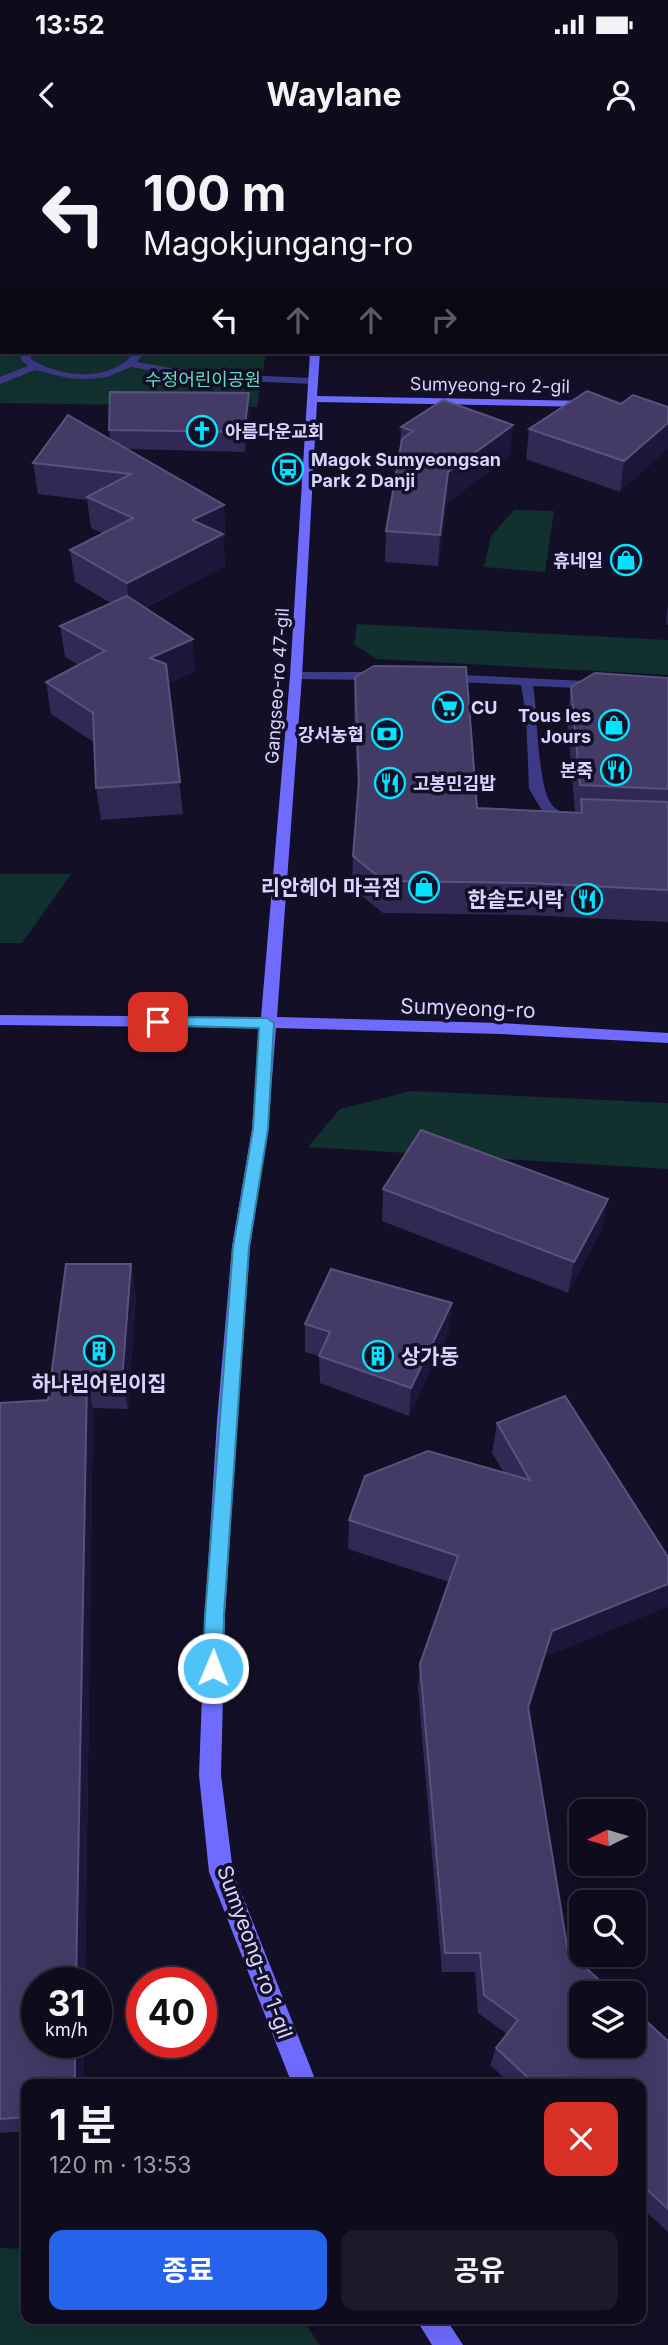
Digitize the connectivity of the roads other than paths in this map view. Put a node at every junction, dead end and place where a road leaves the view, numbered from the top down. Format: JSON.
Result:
{"nodes":[{"id":1,"x":24,"y":354,"type":"edge"},
{"id":2,"x":137,"y":354,"type":"edge"},
{"id":3,"x":315,"y":354,"type":"edge"},
{"id":4,"x":129,"y":364,"type":"junction"},
{"id":5,"x":33,"y":367,"type":"junction"},
{"id":6,"x":0,"y":381,"type":"edge"},
{"id":7,"x":312,"y":381,"type":"junction"},
{"id":8,"x":311,"y":399,"type":"junction"},
{"id":9,"x":608,"y":405,"type":"edge"},
{"id":10,"x":296,"y":676,"type":"junction"},
{"id":11,"x":388,"y":677,"type":"edge"},
{"id":12,"x":434,"y":678,"type":"edge"},
{"id":13,"x":526,"y":681,"type":"junction"},
{"id":14,"x":620,"y":686,"type":"edge"},
{"id":15,"x":586,"y":824,"type":"edge"},
{"id":16,"x":0,"y":1020,"type":"edge"},
{"id":17,"x":267,"y":1023,"type":"junction"},
{"id":18,"x":668,"y":1038,"type":"edge"},
{"id":19,"x":302,"y":2079,"type":"edge"},
{"id":20,"x":433,"y":2324,"type":"edge"},
{"id":21,"x":449,"y":2345,"type":"edge"}],
"edges":[{"from":1,"to":5,"type":"street"},
{"from":2,"to":4,"type":"street"},
{"from":3,"to":7,"type":"street","name":"Gangseo-ro 47-gil"},
{"from":4,"to":5,"type":"street"},
{"from":4,"to":7,"type":"street"},
{"from":5,"to":6,"type":"street"},
{"from":7,"to":8,"type":"street","name":"Gangseo-ro 47-gil"},
{"from":8,"to":9,"type":"street","name":"Sumyeong-ro 2-gil"},
{"from":8,"to":10,"type":"street","name":"Gangseo-ro 47-gil"},
{"from":10,"to":11,"type":"street"},
{"from":10,"to":17,"type":"street","name":"Gangseo-ro 47-gil"},
{"from":12,"to":13,"type":"street"},
{"from":13,"to":14,"type":"street"},
{"from":13,"to":15,"type":"street"},
{"from":16,"to":17,"type":"street","name":"Sumyeong-ro"},
{"from":17,"to":18,"type":"street","name":"Sumyeong-ro"},
{"from":17,"to":19,"type":"street","name":"Sumyeong-ro 1-gil"},
{"from":20,"to":21,"type":"street"}]}
